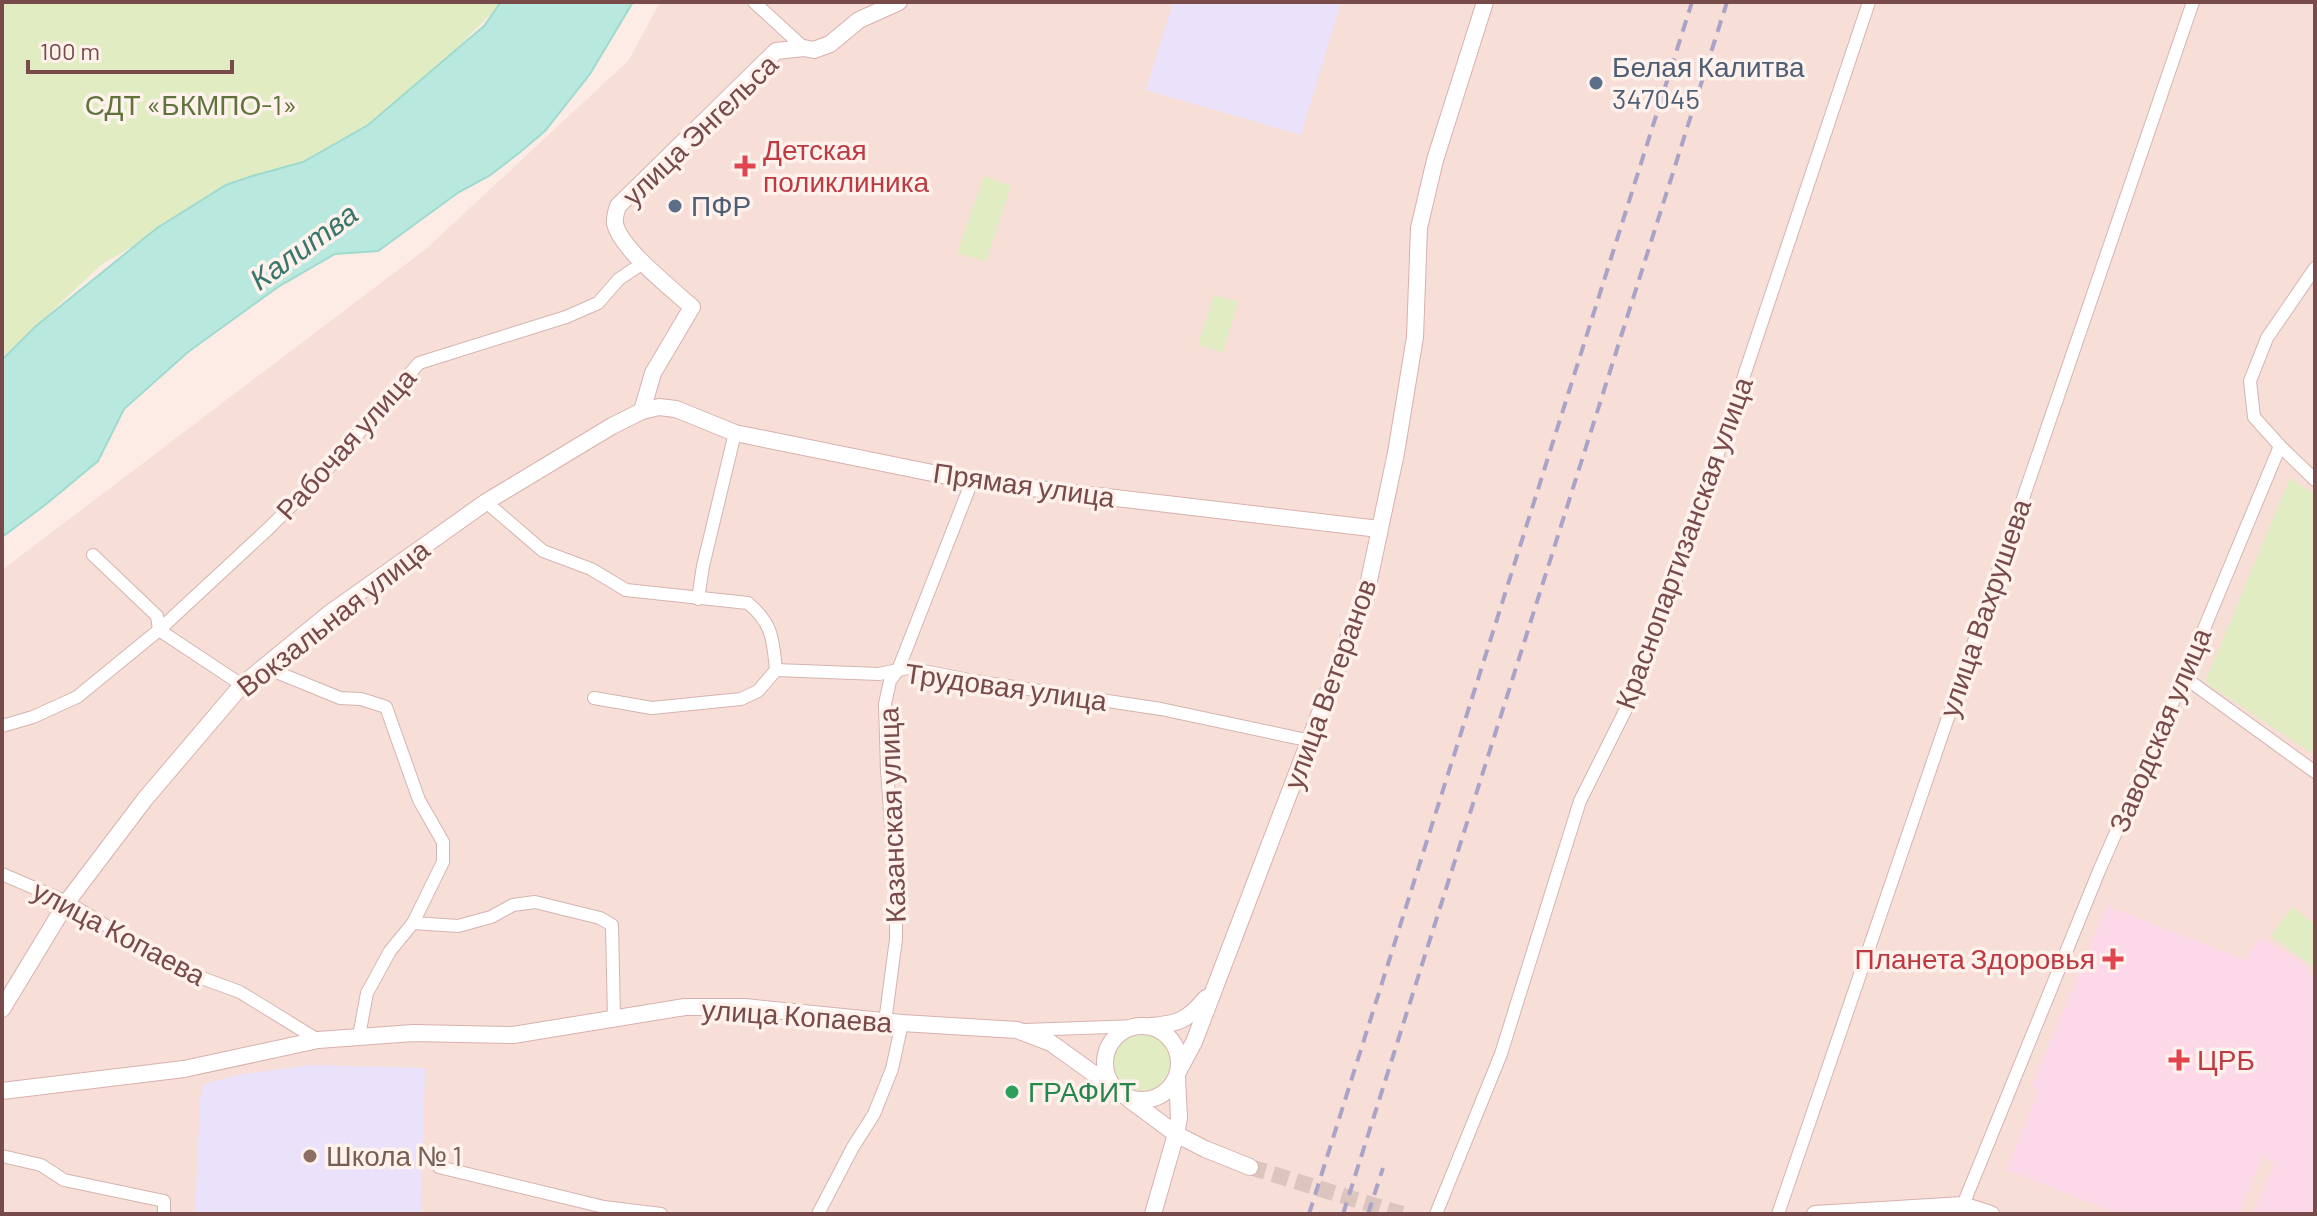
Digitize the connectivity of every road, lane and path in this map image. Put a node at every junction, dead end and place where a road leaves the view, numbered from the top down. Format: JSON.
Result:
{"nodes":[{"id":1,"x":754,"y":2,"type":"edge"},
{"id":2,"x":899,"y":2,"type":"edge"},
{"id":3,"x":1485,"y":2,"type":"edge"},
{"id":4,"x":1869,"y":2,"type":"edge"},
{"id":5,"x":2193,"y":2,"type":"edge"},
{"id":6,"x":804,"y":48,"type":"junction"},
{"id":7,"x":643,"y":263,"type":"junction"},
{"id":8,"x":2315,"y":268,"type":"edge"},
{"id":9,"x":676,"y":409,"type":"joint"},
{"id":10,"x":642,"y":411,"type":"junction"},
{"id":11,"x":735,"y":433,"type":"junction"},
{"id":12,"x":2280,"y":446,"type":"junction"},
{"id":13,"x":2315,"y":480,"type":"edge"},
{"id":14,"x":972,"y":481,"type":"junction"},
{"id":15,"x":486,"y":502,"type":"junction"},
{"id":16,"x":1379,"y":529,"type":"junction"},
{"id":17,"x":93,"y":555,"type":"dead end"},
{"id":18,"x":698,"y":599,"type":"junction"},
{"id":19,"x":159,"y":630,"type":"junction"},
{"id":20,"x":264,"y":667,"type":"junction"},
{"id":21,"x":776,"y":670,"type":"junction"},
{"id":22,"x":898,"y":670,"type":"junction"},
{"id":23,"x":2184,"y":677,"type":"junction"},
{"id":24,"x":242,"y":685,"type":"junction"},
{"id":25,"x":594,"y":698,"type":"dead end"},
{"id":26,"x":2,"y":726,"type":"edge"},
{"id":27,"x":1311,"y":741,"type":"junction"},
{"id":28,"x":2315,"y":772,"type":"edge"},
{"id":29,"x":2,"y":874,"type":"edge"},
{"id":30,"x":67,"y":902,"type":"junction"},
{"id":31,"x":413,"y":923,"type":"junction"},
{"id":32,"x":1214,"y":987,"type":"junction"},
{"id":33,"x":2,"y":1009,"type":"edge"},
{"id":34,"x":614,"y":1018,"type":"junction"},
{"id":35,"x":894,"y":1023,"type":"junction"},
{"id":36,"x":1144,"y":1026,"type":"junction"},
{"id":37,"x":1017,"y":1030,"type":"junction"},
{"id":38,"x":359,"y":1036,"type":"junction"},
{"id":39,"x":318,"y":1040,"type":"junction"},
{"id":40,"x":1178,"y":1074,"type":"junction"},
{"id":41,"x":2,"y":1091,"type":"edge"},
{"id":42,"x":1120,"y":1093,"type":"junction"},
{"id":43,"x":1176,"y":1134,"type":"junction"},
{"id":44,"x":2,"y":1156,"type":"edge"},
{"id":45,"x":439,"y":1167,"type":"dead end"},
{"id":46,"x":1250,"y":1167,"type":"tunnel mouth"},
{"id":47,"x":1963,"y":1205,"type":"junction"},
{"id":48,"x":164,"y":1207,"type":"edge"},
{"id":49,"x":661,"y":1214,"type":"edge"},
{"id":50,"x":818,"y":1214,"type":"edge"},
{"id":51,"x":1153,"y":1214,"type":"edge"},
{"id":52,"x":1436,"y":1214,"type":"edge"},
{"id":53,"x":1778,"y":1214,"type":"edge"},
{"id":54,"x":1815,"y":1214,"type":"edge"},
{"id":55,"x":1991,"y":1214,"type":"edge"}],
"edges":[{"from":1,"to":6,"type":"street"},
{"from":2,"to":6,"type":"main road","name":"улица Энгельса"},
{"from":3,"to":16,"type":"main road","name":"улица Ветеранов"},
{"from":4,"to":52,"type":"street","name":"Краснопартизанская улица"},
{"from":5,"to":53,"type":"street","name":"улица Вахрушева"},
{"from":6,"to":7,"type":"main road","name":"улица Энгельса"},
{"from":7,"to":10,"type":"main road","name":"улица Энгельса"},
{"from":7,"to":19,"type":"street","name":"Рабочая улица"},
{"from":8,"to":12,"type":"street"},
{"from":9,"to":10,"type":"main road","name":"Вокзальная улица"},
{"from":9,"to":11,"type":"main road","name":"Прямая улица"},
{"from":10,"to":15,"type":"main road","name":"Вокзальная улица"},
{"from":11,"to":14,"type":"main road","name":"Прямая улица"},
{"from":11,"to":18,"type":"street"},
{"from":12,"to":13,"type":"street"},
{"from":12,"to":23,"type":"street","name":"Заводская улица"},
{"from":14,"to":16,"type":"main road","name":"Прямая улица"},
{"from":14,"to":22,"type":"street","name":"Казанская улица"},
{"from":15,"to":18,"type":"street"},
{"from":15,"to":20,"type":"main road","name":"Вокзальная улица"},
{"from":16,"to":27,"type":"main road","name":"улица Ветеранов"},
{"from":17,"to":19,"type":"street"},
{"from":18,"to":21,"type":"street"},
{"from":19,"to":24,"type":"street"},
{"from":19,"to":26,"type":"street","name":"Рабочая улица"},
{"from":20,"to":24,"type":"main road","name":"Вокзальная улица"},
{"from":20,"to":31,"type":"street"},
{"from":21,"to":22,"type":"street","name":"Трудовая улица"},
{"from":21,"to":25,"type":"street"},
{"from":22,"to":27,"type":"street","name":"Трудовая улица"},
{"from":22,"to":35,"type":"street","name":"Казанская улица"},
{"from":23,"to":28,"type":"street"},
{"from":23,"to":47,"type":"street","name":"Заводская улица"},
{"from":24,"to":30,"type":"main road","name":"Вокзальная улица"},
{"from":27,"to":32,"type":"main road","name":"улица Ветеранов"},
{"from":29,"to":30,"type":"street","name":"улица Копаева"},
{"from":30,"to":33,"type":"main road","name":"Вокзальная улица"},
{"from":30,"to":39,"type":"street","name":"улица Копаева"},
{"from":31,"to":34,"type":"street"},
{"from":31,"to":38,"type":"street"},
{"from":32,"to":36,"type":"main road"},
{"from":32,"to":40,"type":"main road","name":"улица Ветеранов"},
{"from":34,"to":35,"type":"main road","name":"улица Копаева"},
{"from":34,"to":38,"type":"main road","name":"улица Копаева"},
{"from":35,"to":37,"type":"main road","name":"улица Копаева"},
{"from":35,"to":50,"type":"street","name":"Казанская улица"},
{"from":36,"to":37,"type":"street"},
{"from":36,"to":40,"type":"main road"},
{"from":36,"to":42,"type":"main road"},
{"from":37,"to":42,"type":"main road","name":"улица Копаева"},
{"from":38,"to":39,"type":"main road","name":"улица Копаева"},
{"from":39,"to":41,"type":"main road","name":"улица Копаева"},
{"from":40,"to":42,"type":"main road"},
{"from":40,"to":43,"type":"main road"},
{"from":42,"to":43,"type":"main road","name":"улица Копаева"},
{"from":43,"to":46,"type":"main road","name":"улица Копаева"},
{"from":43,"to":51,"type":"main road"},
{"from":44,"to":48,"type":"street"},
{"from":45,"to":49,"type":"street"},
{"from":47,"to":54,"type":"main road"},
{"from":47,"to":55,"type":"main road"}]}
